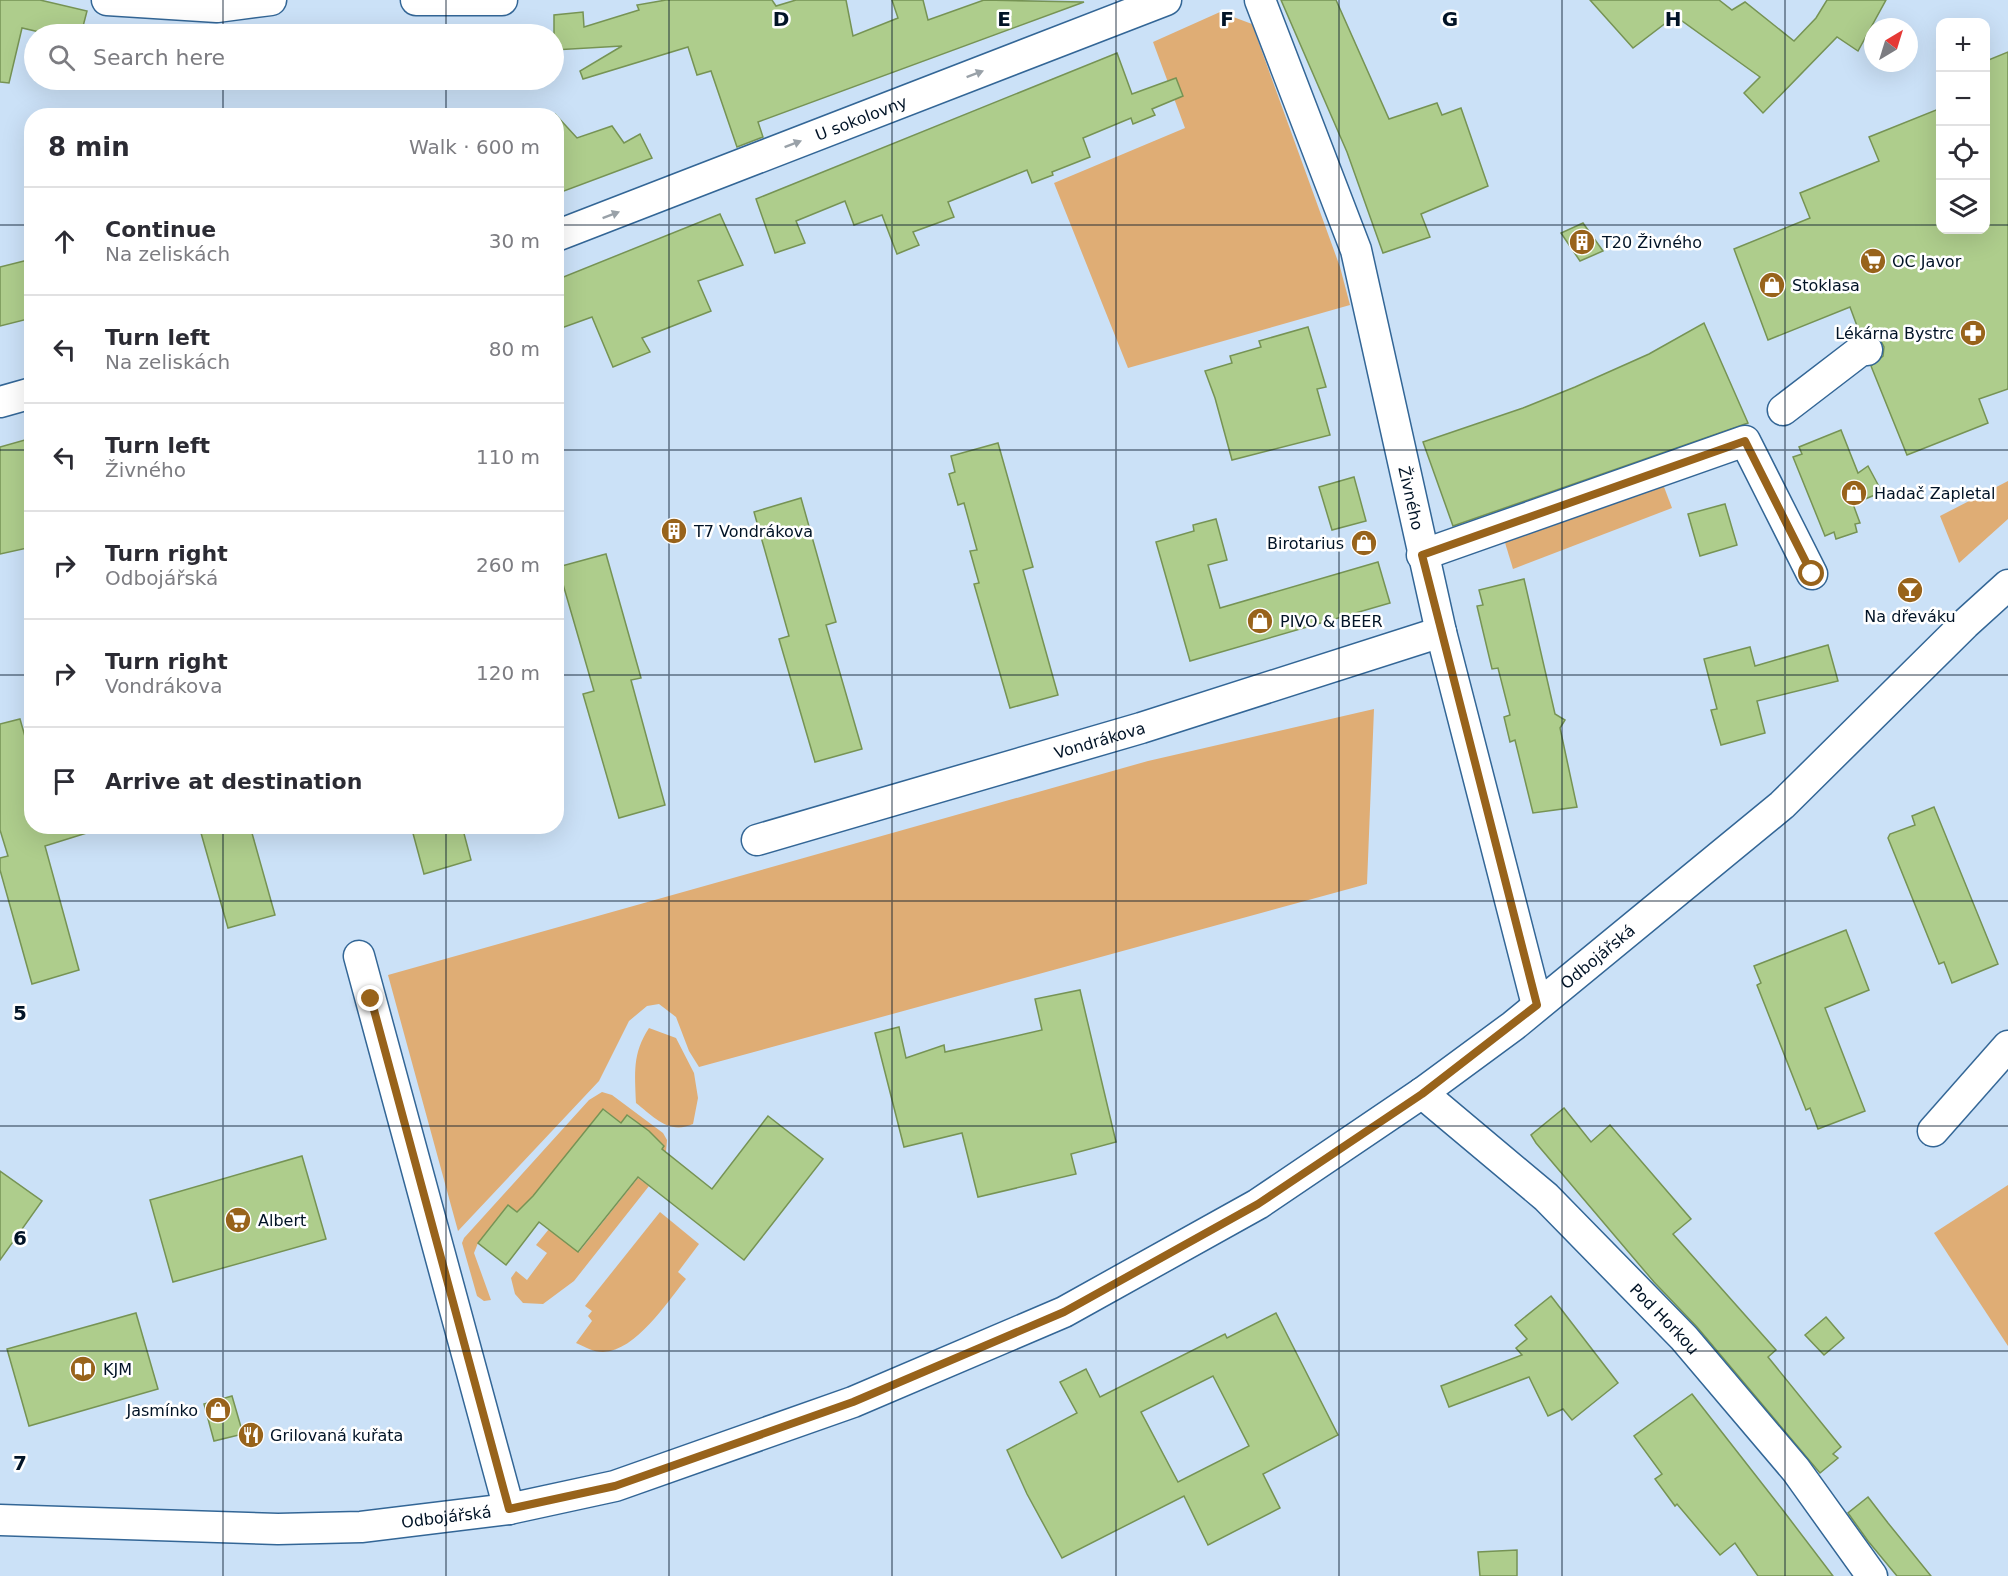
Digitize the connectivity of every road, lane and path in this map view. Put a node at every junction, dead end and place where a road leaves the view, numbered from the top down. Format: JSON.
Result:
{"nodes":[{"id":1,"x":107,"y":0,"type":"edge"},
{"id":2,"x":271,"y":0,"type":"edge"},
{"id":3,"x":416,"y":0,"type":"edge"},
{"id":4,"x":502,"y":0,"type":"edge"},
{"id":5,"x":1166,"y":0,"type":"edge"},
{"id":6,"x":1260,"y":0,"type":"edge"},
{"id":7,"x":564,"y":233,"type":"edge"},
{"id":8,"x":1867,"y":350,"type":"dead end"},
{"id":9,"x":24,"y":395,"type":"edge"},
{"id":10,"x":0,"y":402,"type":"edge"},
{"id":11,"x":1783,"y":410,"type":"dead end"},
{"id":12,"x":1422,"y":555,"type":"junction"},
{"id":13,"x":1812,"y":574,"type":"dead end"},
{"id":14,"x":2008,"y":585,"type":"edge"},
{"id":15,"x":1441,"y":632,"type":"junction"},
{"id":16,"x":757,"y":840,"type":"dead end"},
{"id":17,"x":359,"y":956,"type":"dead end"},
{"id":18,"x":1537,"y":1005,"type":"junction"},
{"id":19,"x":2008,"y":1046,"type":"edge"},
{"id":20,"x":1422,"y":1094,"type":"junction"},
{"id":21,"x":1933,"y":1131,"type":"dead end"},
{"id":22,"x":509,"y":1509,"type":"junction"},
{"id":23,"x":0,"y":1520,"type":"edge"},
{"id":24,"x":1872,"y":1576,"type":"edge"}],
"edges":[{"from":1,"to":2,"type":"street"},
{"from":3,"to":4,"type":"street"},
{"from":7,"to":5,"type":"street","name":"U sokolovny","one_way":true},
{"from":6,"to":12,"type":"street","name":"Živného"},
{"from":8,"to":11,"type":"street"},
{"from":9,"to":10,"type":"street"},
{"from":12,"to":13,"type":"street"},
{"from":12,"to":15,"type":"street","name":"Živného"},
{"from":14,"to":18,"type":"street","name":"Odbojářská"},
{"from":15,"to":16,"type":"street","name":"Vondrákova"},
{"from":15,"to":18,"type":"street","name":"Živného"},
{"from":17,"to":22,"type":"street"},
{"from":18,"to":20,"type":"street","name":"Odbojářská"},
{"from":19,"to":21,"type":"street"},
{"from":20,"to":22,"type":"street","name":"Odbojářská"},
{"from":20,"to":24,"type":"street","name":"Pod Horkou"},
{"from":22,"to":23,"type":"street","name":"Odbojářská"}]}
